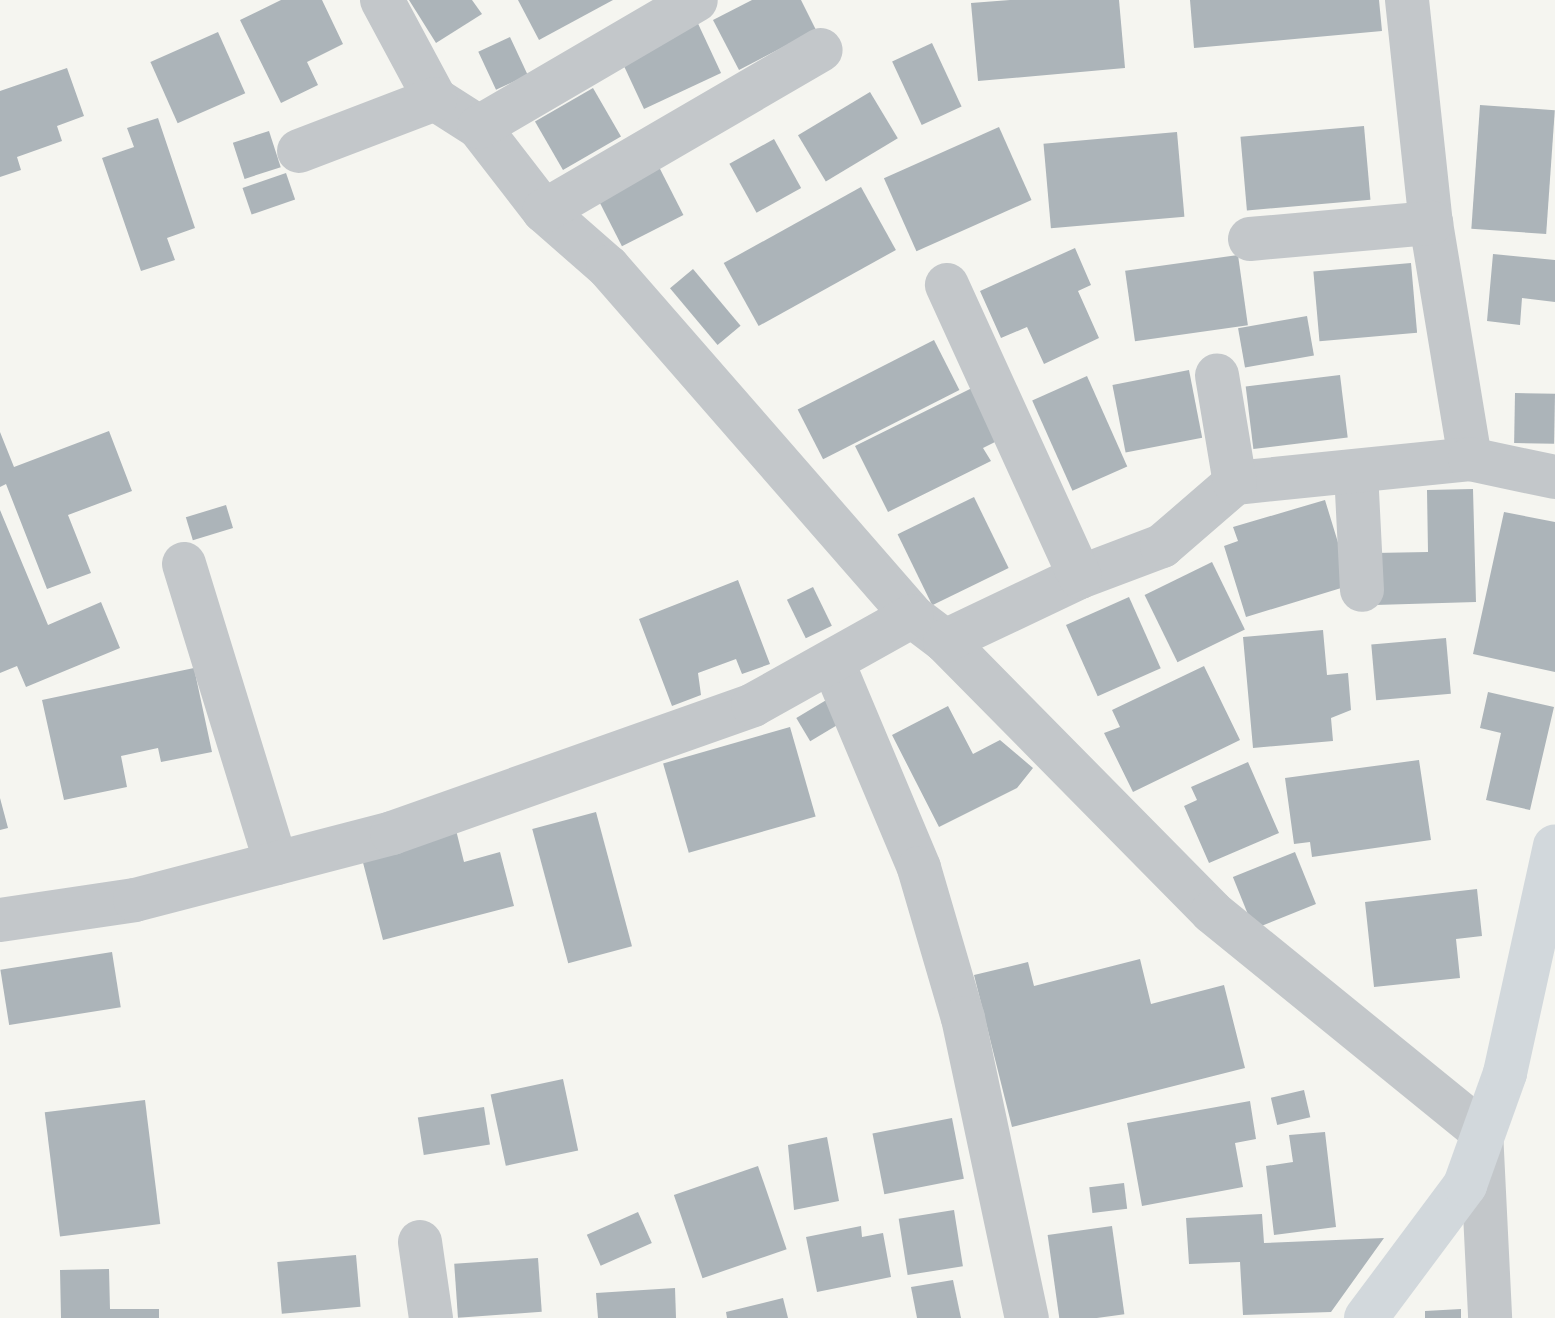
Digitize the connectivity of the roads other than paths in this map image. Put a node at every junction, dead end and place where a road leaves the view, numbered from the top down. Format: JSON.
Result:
{"nodes":[{"id":1,"x":382,"y":0,"type":"edge"},
{"id":2,"x":696,"y":0,"type":"edge"},
{"id":3,"x":1407,"y":0,"type":"edge"},
{"id":4,"x":821,"y":50,"type":"dead end"},
{"id":5,"x":435,"y":99,"type":"junction"},
{"id":6,"x":479,"y":127,"type":"junction"},
{"id":7,"x":299,"y":151,"type":"dead end"},
{"id":8,"x":544,"y":211,"type":"junction"},
{"id":9,"x":1431,"y":223,"type":"junction"},
{"id":10,"x":1250,"y":239,"type":"dead end"},
{"id":11,"x":947,"y":285,"type":"dead end"},
{"id":12,"x":1217,"y":375,"type":"dead end"},
{"id":13,"x":1470,"y":459,"type":"junction"},
{"id":14,"x":1356,"y":472,"type":"junction"},
{"id":15,"x":1555,"y":477,"type":"edge"},
{"id":16,"x":1235,"y":483,"type":"junction"},
{"id":17,"x":184,"y":564,"type":"dead end"},
{"id":18,"x":1080,"y":577,"type":"junction"},
{"id":19,"x":1362,"y":590,"type":"dead end"},
{"id":20,"x":928,"y":628,"type":"junction"},
{"id":21,"x":833,"y":663,"type":"junction"},
{"id":22,"x":1555,"y":846,"type":"edge"},
{"id":23,"x":276,"y":863,"type":"junction"},
{"id":24,"x":0,"y":920,"type":"edge"},
{"id":25,"x":1481,"y":1131,"type":"junction"},
{"id":26,"x":420,"y":1242,"type":"dead end"},
{"id":27,"x":431,"y":1318,"type":"edge"},
{"id":28,"x":1027,"y":1318,"type":"edge"},
{"id":29,"x":1366,"y":1318,"type":"edge"},
{"id":30,"x":1490,"y":1318,"type":"edge"}],
"edges":[{"from":1,"to":5,"type":"street"},
{"from":2,"to":6,"type":"street"},
{"from":3,"to":9,"type":"street"},
{"from":4,"to":8,"type":"street"},
{"from":5,"to":6,"type":"street"},
{"from":5,"to":7,"type":"street"},
{"from":6,"to":8,"type":"street"},
{"from":8,"to":20,"type":"street"},
{"from":9,"to":10,"type":"street"},
{"from":9,"to":13,"type":"street"},
{"from":11,"to":18,"type":"street"},
{"from":12,"to":16,"type":"street"},
{"from":13,"to":14,"type":"street"},
{"from":13,"to":15,"type":"street"},
{"from":14,"to":16,"type":"street"},
{"from":14,"to":19,"type":"street"},
{"from":16,"to":18,"type":"street"},
{"from":17,"to":23,"type":"street"},
{"from":18,"to":20,"type":"street"},
{"from":20,"to":21,"type":"street"},
{"from":20,"to":25,"type":"street"},
{"from":21,"to":23,"type":"street"},
{"from":21,"to":28,"type":"street"},
{"from":22,"to":25,"type":"street"},
{"from":23,"to":24,"type":"street"},
{"from":25,"to":29,"type":"street"},
{"from":25,"to":30,"type":"street"},
{"from":26,"to":27,"type":"street"}]}
